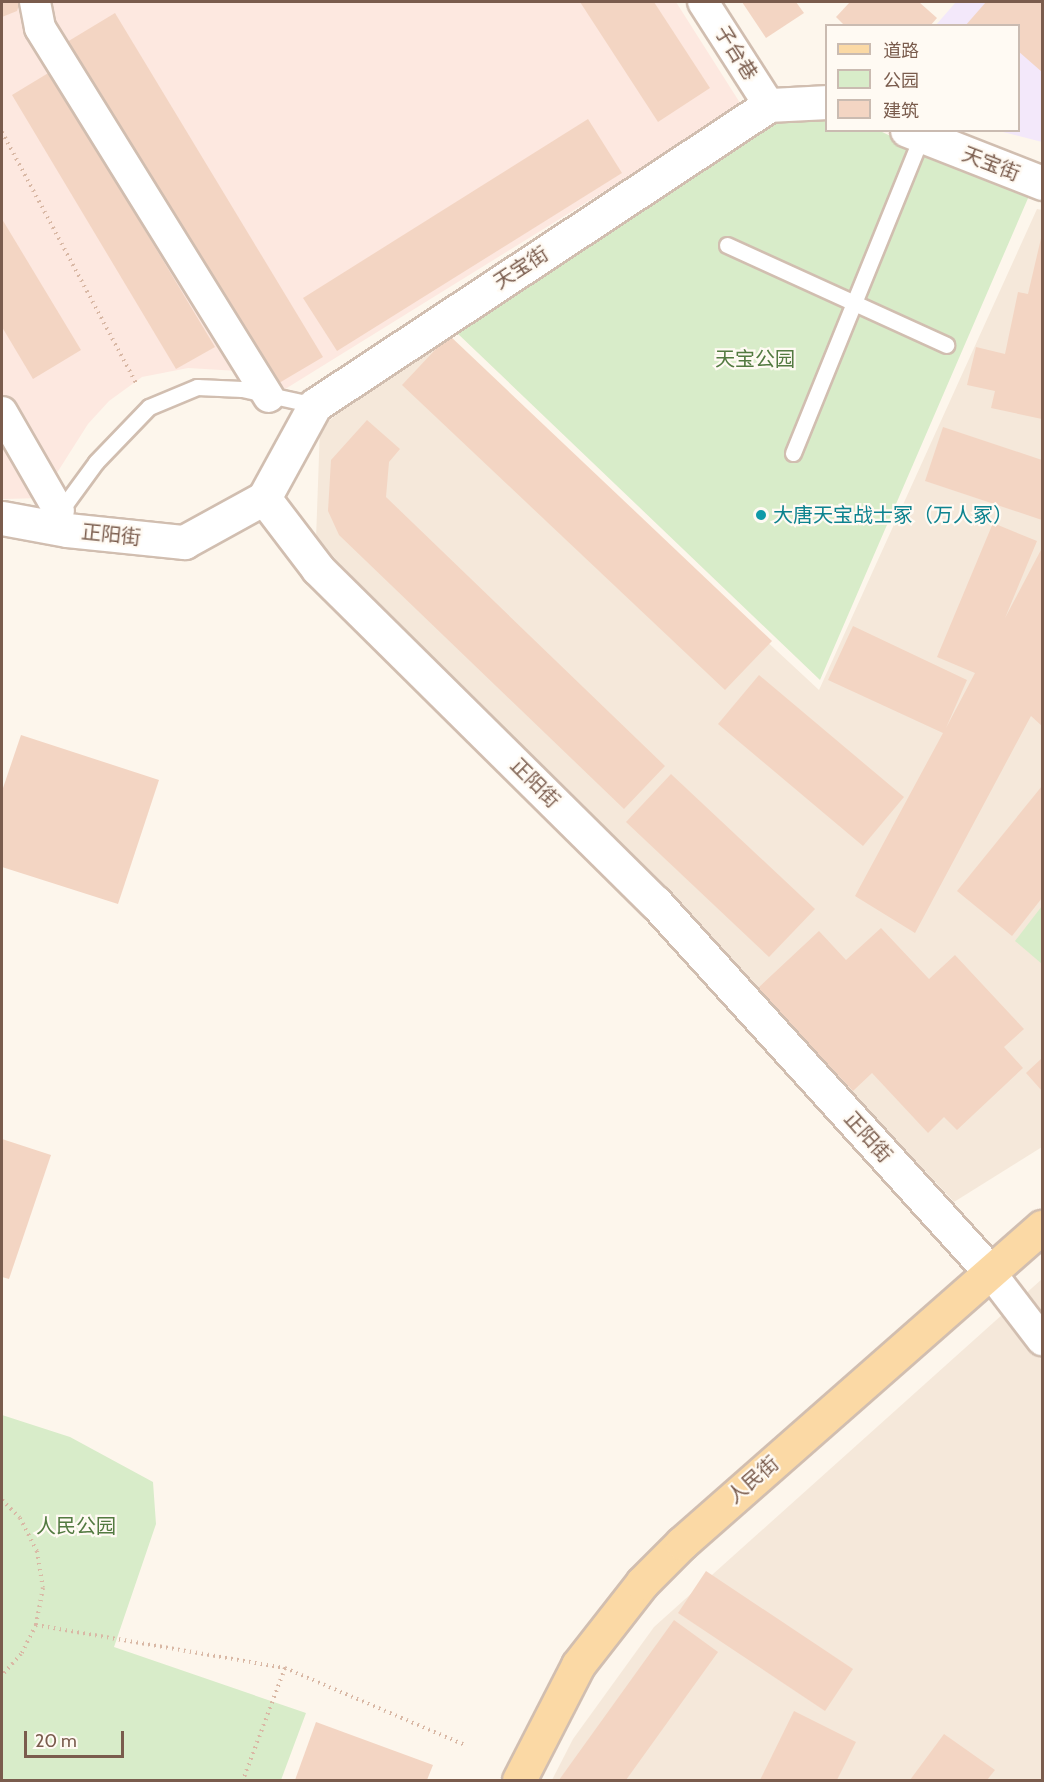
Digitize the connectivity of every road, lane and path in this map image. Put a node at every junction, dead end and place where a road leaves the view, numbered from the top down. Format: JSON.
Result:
{"nodes":[{"id":1,"x":35,"y":2,"type":"edge"},
{"id":2,"x":703,"y":2,"type":"edge"},
{"id":3,"x":825,"y":102,"type":"edge"},
{"id":4,"x":769,"y":105,"type":"junction"},
{"id":5,"x":2,"y":132,"type":"edge"},
{"id":6,"x":915,"y":133,"type":"edge"},
{"id":7,"x":1042,"y":183,"type":"edge"},
{"id":8,"x":728,"y":245,"type":"dead end"},
{"id":9,"x":852,"y":303,"type":"junction"},
{"id":10,"x":946,"y":345,"type":"dead end"},
{"id":11,"x":269,"y":397,"type":"junction"},
{"id":12,"x":315,"y":405,"type":"junction"},
{"id":13,"x":149,"y":407,"type":"junction"},
{"id":14,"x":2,"y":412,"type":"edge"},
{"id":15,"x":793,"y":453,"type":"dead end"},
{"id":16,"x":264,"y":498,"type":"junction"},
{"id":17,"x":2,"y":518,"type":"edge"},
{"id":18,"x":54,"y":519,"type":"junction"},
{"id":19,"x":1042,"y":1227,"type":"edge"},
{"id":20,"x":990,"y":1272,"type":"junction"},
{"id":21,"x":1042,"y":1340,"type":"edge"},
{"id":22,"x":2,"y":1500,"type":"edge"},
{"id":23,"x":36,"y":1625,"type":"junction"},
{"id":24,"x":285,"y":1668,"type":"junction"},
{"id":25,"x":2,"y":1675,"type":"edge"},
{"id":26,"x":542,"y":1729,"type":"junction"},
{"id":27,"x":465,"y":1745,"type":"dead end"},
{"id":28,"x":243,"y":1780,"type":"edge"},
{"id":29,"x":504,"y":1780,"type":"edge"},
{"id":30,"x":519,"y":1780,"type":"edge"}],
"edges":[{"from":1,"to":11,"type":"street"},
{"from":2,"to":4,"type":"street","name":"子台巷"},
{"from":3,"to":4,"type":"street"},
{"from":4,"to":12,"type":"street","name":"天宝街"},
{"from":5,"to":13,"type":"path"},
{"from":6,"to":7,"type":"street","name":"天宝街"},
{"from":6,"to":9,"type":"lane"},
{"from":8,"to":9,"type":"lane"},
{"from":9,"to":10,"type":"lane"},
{"from":9,"to":15,"type":"lane"},
{"from":11,"to":12,"type":"lane"},
{"from":11,"to":13,"type":"lane"},
{"from":12,"to":16,"type":"street","name":"天宝街"},
{"from":13,"to":18,"type":"lane"},
{"from":14,"to":18,"type":"street"},
{"from":16,"to":18,"type":"street","name":"正阳街"},
{"from":16,"to":20,"type":"street","name":"正阳街"},
{"from":17,"to":18,"type":"street","name":"正阳街"},
{"from":19,"to":20,"type":"main road","name":"人民街"},
{"from":20,"to":21,"type":"street"},
{"from":20,"to":26,"type":"main road","name":"人民街"},
{"from":22,"to":23,"type":"path"},
{"from":23,"to":24,"type":"path"},
{"from":23,"to":25,"type":"path"},
{"from":24,"to":27,"type":"path"},
{"from":24,"to":28,"type":"path"},
{"from":26,"to":29,"type":"main road"},
{"from":26,"to":30,"type":"main road","name":"人民街"}]}
